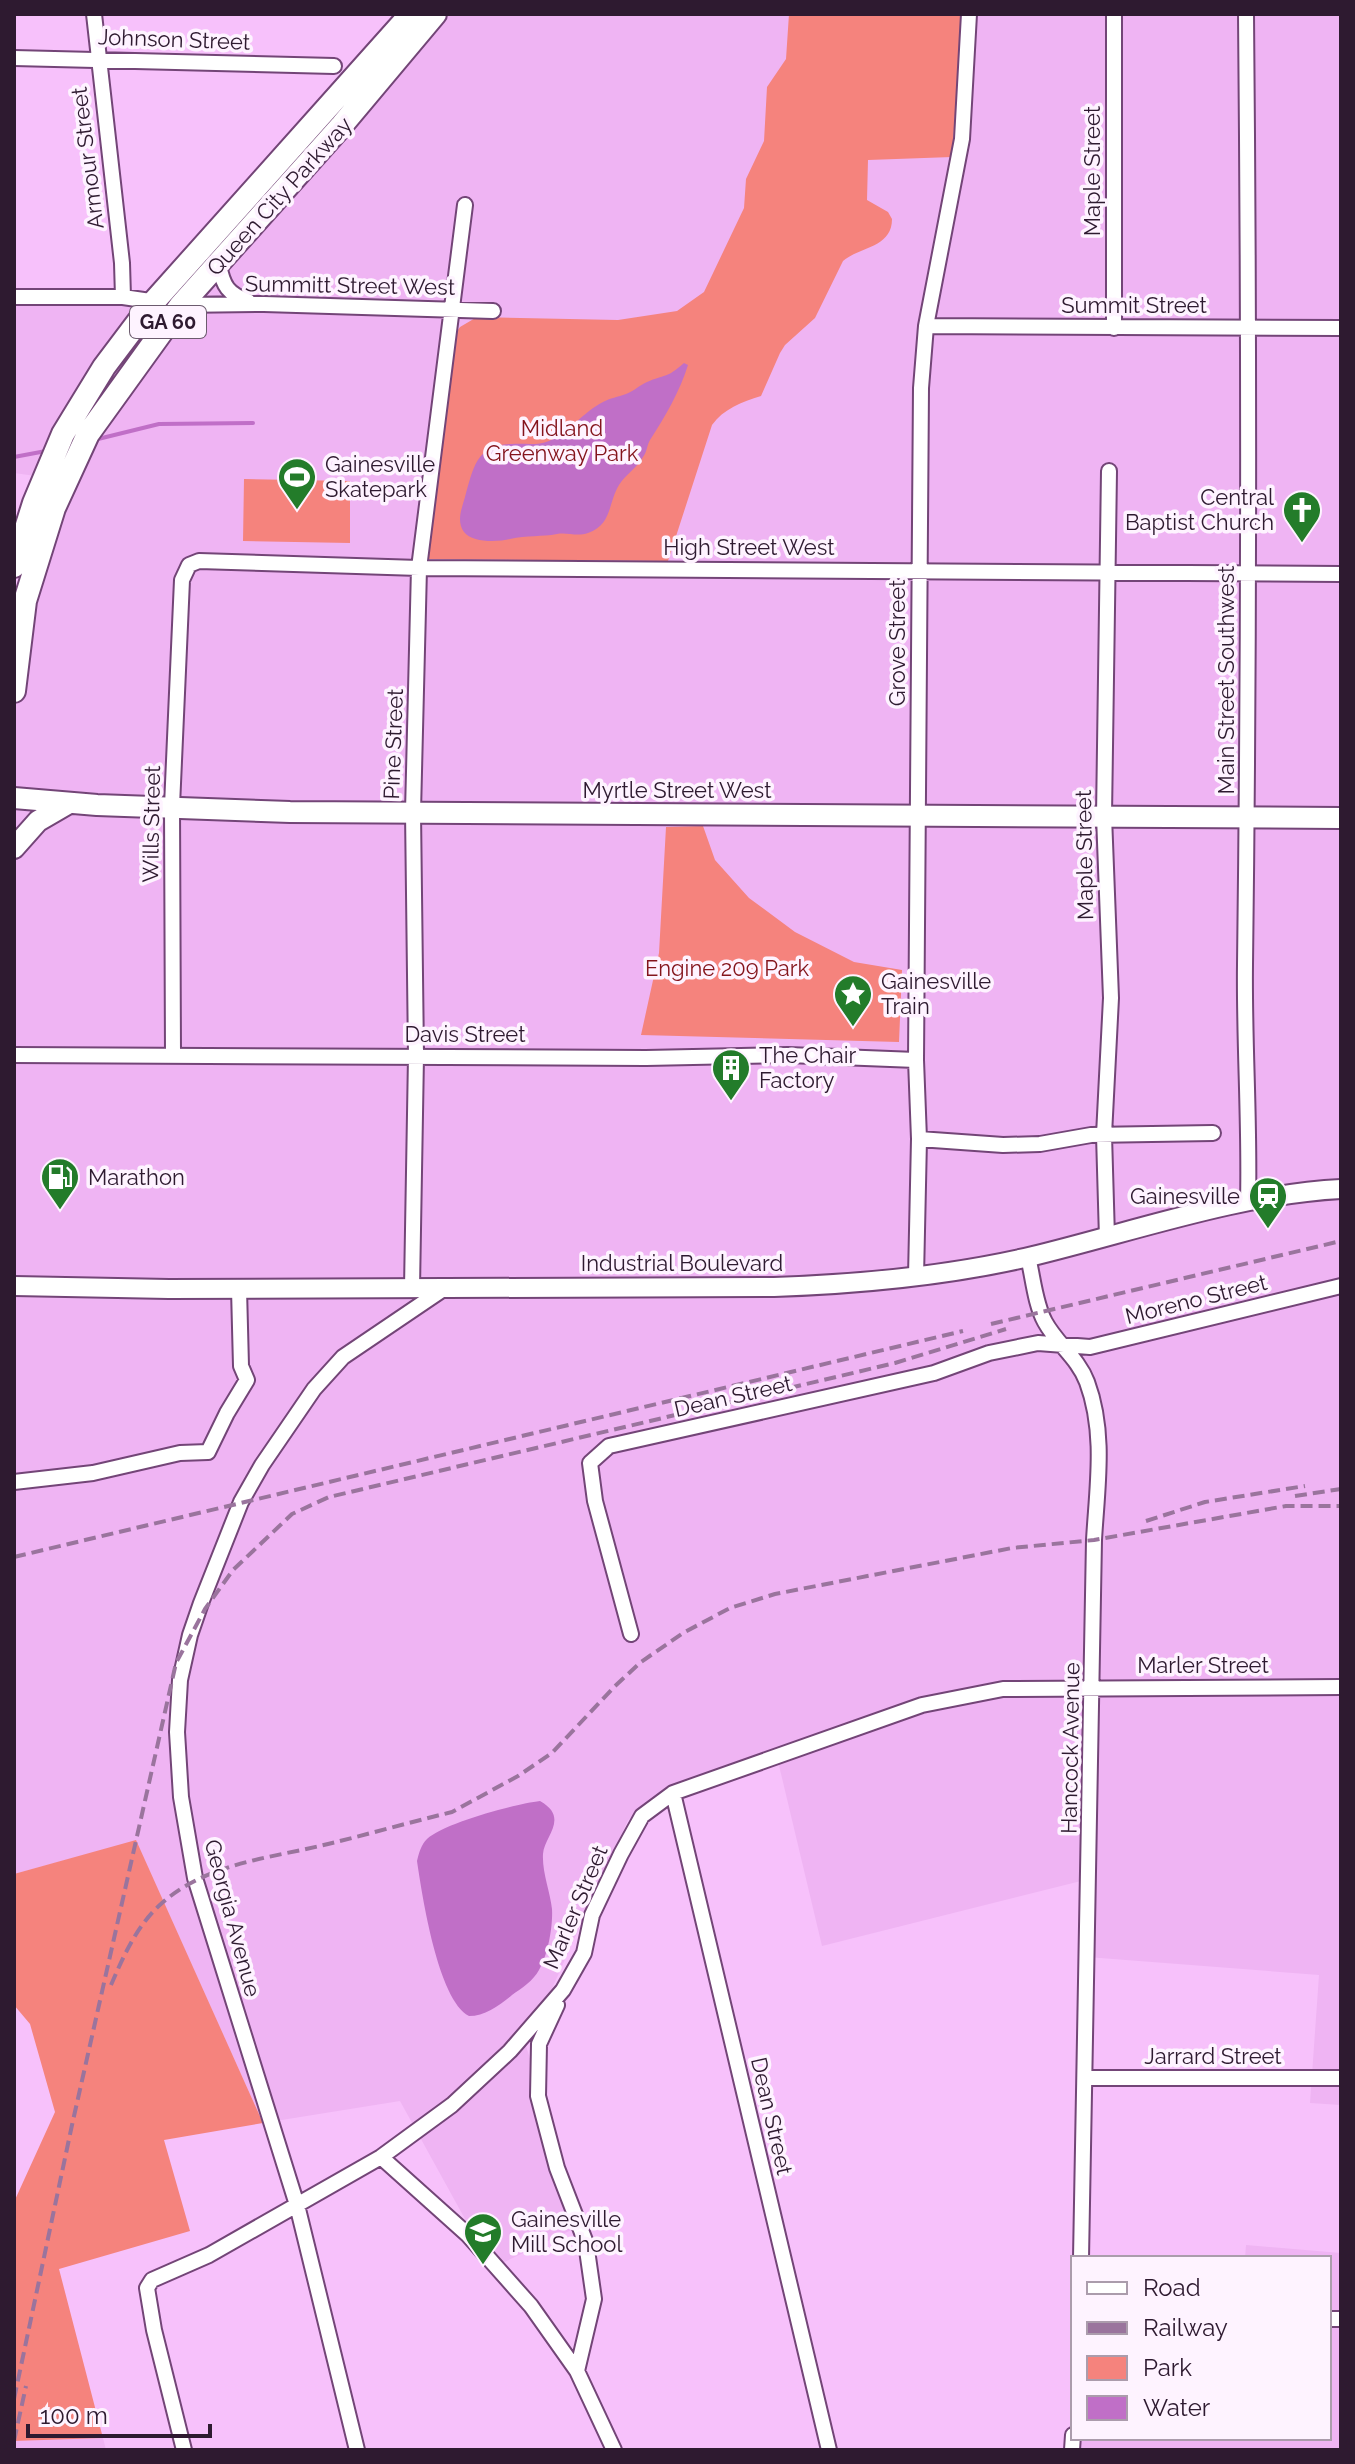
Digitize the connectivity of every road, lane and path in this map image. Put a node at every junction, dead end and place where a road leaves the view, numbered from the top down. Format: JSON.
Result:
{"nodes":[{"id":1,"x":94,"y":14,"type":"edge"},
{"id":2,"x":411,"y":14,"type":"edge"},
{"id":3,"x":435,"y":14,"type":"edge"},
{"id":4,"x":969,"y":14,"type":"edge"},
{"id":5,"x":1114,"y":14,"type":"edge"},
{"id":6,"x":1246,"y":14,"type":"edge"},
{"id":7,"x":14,"y":58,"type":"edge"},
{"id":8,"x":98,"y":59,"type":"junction"},
{"id":9,"x":334,"y":66,"type":"dead end"},
{"id":10,"x":465,"y":205,"type":"dead end"},
{"id":11,"x":219,"y":265,"type":"junction"},
{"id":12,"x":14,"y":297,"type":"edge"},
{"id":13,"x":123,"y":297,"type":"junction"},
{"id":14,"x":154,"y":302,"type":"junction"},
{"id":15,"x":256,"y":304,"type":"junction"},
{"id":16,"x":181,"y":305,"type":"junction"},
{"id":17,"x":451,"y":309,"type":"junction"},
{"id":18,"x":493,"y":311,"type":"dead end"},
{"id":19,"x":926,"y":326,"type":"junction"},
{"id":20,"x":1249,"y":327,"type":"junction"},
{"id":21,"x":1114,"y":328,"type":"junction"},
{"id":22,"x":1341,"y":328,"type":"edge"},
{"id":23,"x":1109,"y":471,"type":"dead end"},
{"id":24,"x":14,"y":566,"type":"edge"},
{"id":25,"x":419,"y":568,"type":"junction"},
{"id":26,"x":919,"y":569,"type":"junction"},
{"id":27,"x":1108,"y":573,"type":"junction"},
{"id":28,"x":1248,"y":573,"type":"junction"},
{"id":29,"x":1341,"y":574,"type":"edge"},
{"id":30,"x":182,"y":595,"type":"joint"},
{"id":31,"x":14,"y":691,"type":"edge"},
{"id":32,"x":14,"y":798,"type":"edge"},
{"id":33,"x":69,"y":803,"type":"junction"},
{"id":34,"x":172,"y":806,"type":"junction"},
{"id":35,"x":413,"y":812,"type":"junction"},
{"id":36,"x":918,"y":816,"type":"junction"},
{"id":37,"x":1104,"y":816,"type":"junction"},
{"id":38,"x":1247,"y":817,"type":"junction"},
{"id":39,"x":1341,"y":818,"type":"edge"},
{"id":40,"x":14,"y":848,"type":"edge"},
{"id":41,"x":14,"y":1055,"type":"edge"},
{"id":42,"x":173,"y":1055,"type":"junction"},
{"id":43,"x":416,"y":1056,"type":"junction"},
{"id":44,"x":916,"y":1060,"type":"junction"},
{"id":45,"x":1213,"y":1133,"type":"dead end"},
{"id":46,"x":1104,"y":1135,"type":"junction"},
{"id":47,"x":919,"y":1139,"type":"junction"},
{"id":48,"x":1341,"y":1189,"type":"edge"},
{"id":49,"x":1315,"y":1190,"type":"junction"},
{"id":50,"x":1341,"y":1199,"type":"edge"},
{"id":51,"x":1248,"y":1202,"type":"junction"},
{"id":52,"x":1107,"y":1238,"type":"junction"},
{"id":53,"x":1028,"y":1257,"type":"junction"},
{"id":54,"x":916,"y":1277,"type":"junction"},
{"id":55,"x":14,"y":1286,"type":"edge"},
{"id":56,"x":1341,"y":1286,"type":"edge"},
{"id":57,"x":412,"y":1288,"type":"junction"},
{"id":58,"x":445,"y":1288,"type":"junction"},
{"id":59,"x":239,"y":1289,"type":"junction"},
{"id":60,"x":1061,"y":1344,"type":"junction"},
{"id":61,"x":14,"y":1482,"type":"edge"},
{"id":62,"x":631,"y":1634,"type":"dead end"},
{"id":63,"x":1093,"y":1687,"type":"junction"},
{"id":64,"x":1341,"y":1687,"type":"edge"},
{"id":65,"x":673,"y":1793,"type":"junction"},
{"id":66,"x":563,"y":1990,"type":"junction"},
{"id":67,"x":1086,"y":2078,"type":"junction"},
{"id":68,"x":1341,"y":2078,"type":"edge"},
{"id":69,"x":381,"y":2157,"type":"junction"},
{"id":70,"x":297,"y":2205,"type":"junction"},
{"id":71,"x":1081,"y":2256,"type":"edge"},
{"id":72,"x":577,"y":2371,"type":"junction"},
{"id":73,"x":184,"y":2450,"type":"edge"},
{"id":74,"x":357,"y":2450,"type":"edge"},
{"id":75,"x":614,"y":2450,"type":"edge"},
{"id":76,"x":829,"y":2450,"type":"edge"}],
"edges":[{"from":1,"to":8,"type":"street","name":"Armour Street"},
{"from":2,"to":14,"type":"main road","name":"Queen City Parkway","number":"GA 60"},
{"from":3,"to":11,"type":"main road","name":"Queen City Parkway","number":"GA 60"},
{"from":4,"to":19,"type":"street","name":"Grove Street"},
{"from":5,"to":21,"type":"street","name":"Maple Street"},
{"from":6,"to":20,"type":"street","name":"Main Street Southwest"},
{"from":7,"to":8,"type":"street","name":"Johnson Street"},
{"from":8,"to":9,"type":"street","name":"Johnson Street"},
{"from":8,"to":13,"type":"street","name":"Armour Street"},
{"from":10,"to":17,"type":"street","name":"Pine Street"},
{"from":11,"to":15,"type":"street"},
{"from":11,"to":16,"type":"main road","name":"Queen City Parkway","number":"GA 60"},
{"from":12,"to":13,"type":"street","name":"Summitt Street West"},
{"from":13,"to":14,"type":"street","name":"Summitt Street West"},
{"from":14,"to":16,"type":"street","name":"Summitt Street West"},
{"from":14,"to":24,"type":"main road","name":"Queen City Parkway","number":"GA 60"},
{"from":15,"to":16,"type":"street","name":"Summitt Street West"},
{"from":15,"to":17,"type":"street","name":"Summitt Street West"},
{"from":16,"to":31,"type":"main road","name":"Queen City Parkway","number":"GA 60"},
{"from":17,"to":18,"type":"street","name":"Summitt Street West"},
{"from":17,"to":25,"type":"street","name":"Pine Street"},
{"from":19,"to":21,"type":"street","name":"Summit Street"},
{"from":19,"to":26,"type":"street","name":"Grove Street"},
{"from":20,"to":21,"type":"street","name":"Summit Street"},
{"from":20,"to":22,"type":"street","name":"Summit Street"},
{"from":20,"to":28,"type":"street","name":"Main Street Southwest"},
{"from":23,"to":27,"type":"street","name":"Maple Street"},
{"from":25,"to":26,"type":"street","name":"High Street West"},
{"from":25,"to":30,"type":"street","name":"High Street West"},
{"from":25,"to":35,"type":"street","name":"Pine Street"},
{"from":26,"to":27,"type":"street","name":"High Street West"},
{"from":26,"to":36,"type":"street","name":"Grove Street"},
{"from":27,"to":28,"type":"street","name":"High Street West"},
{"from":27,"to":37,"type":"street","name":"Maple Street"},
{"from":28,"to":29,"type":"street","name":"High Street West"},
{"from":28,"to":38,"type":"street","name":"Main Street Southwest"},
{"from":30,"to":34,"type":"street","name":"Wills Street"},
{"from":32,"to":33,"type":"main road","name":"Myrtle Street West"},
{"from":33,"to":34,"type":"main road","name":"Myrtle Street West"},
{"from":33,"to":40,"type":"main road"},
{"from":34,"to":35,"type":"main road","name":"Myrtle Street West"},
{"from":34,"to":42,"type":"street","name":"Wills Street"},
{"from":35,"to":36,"type":"main road","name":"Myrtle Street West"},
{"from":35,"to":43,"type":"street","name":"Pine Street"},
{"from":36,"to":37,"type":"main road","name":"Myrtle Street West"},
{"from":36,"to":44,"type":"street","name":"Grove Street"},
{"from":37,"to":38,"type":"main road","name":"Myrtle Street West"},
{"from":37,"to":46,"type":"street","name":"Maple Street"},
{"from":38,"to":39,"type":"main road","name":"Myrtle Street West"},
{"from":38,"to":51,"type":"street","name":"Main Street Southwest"},
{"from":41,"to":42,"type":"street","name":"Davis Street"},
{"from":42,"to":43,"type":"street","name":"Davis Street"},
{"from":43,"to":44,"type":"street","name":"Davis Street"},
{"from":43,"to":57,"type":"street","name":"Pine Street"},
{"from":44,"to":47,"type":"street","name":"Grove Street"},
{"from":45,"to":46,"type":"street"},
{"from":46,"to":47,"type":"street"},
{"from":46,"to":52,"type":"street","name":"Maple Street"},
{"from":47,"to":54,"type":"street","name":"Grove Street"},
{"from":48,"to":49,"type":"street","name":"Industrial Boulevard"},
{"from":49,"to":50,"type":"street"},
{"from":49,"to":51,"type":"street","name":"Industrial Boulevard"},
{"from":51,"to":52,"type":"street","name":"Industrial Boulevard"},
{"from":52,"to":53,"type":"street","name":"Industrial Boulevard"},
{"from":53,"to":54,"type":"street","name":"Industrial Boulevard"},
{"from":53,"to":60,"type":"street","name":"Hancock Avenue"},
{"from":54,"to":58,"type":"street","name":"Industrial Boulevard"},
{"from":55,"to":59,"type":"street","name":"Industrial Boulevard"},
{"from":56,"to":60,"type":"street","name":"Moreno Street"},
{"from":57,"to":58,"type":"street","name":"Industrial Boulevard"},
{"from":57,"to":59,"type":"street","name":"Industrial Boulevard"},
{"from":58,"to":70,"type":"street","name":"Georgia Avenue"},
{"from":59,"to":61,"type":"street"},
{"from":60,"to":62,"type":"street","name":"Dean Street"},
{"from":60,"to":63,"type":"street","name":"Hancock Avenue"},
{"from":63,"to":64,"type":"street","name":"Marler Street"},
{"from":63,"to":65,"type":"street","name":"Marler Street"},
{"from":63,"to":67,"type":"street","name":"Hancock Avenue"},
{"from":65,"to":66,"type":"street","name":"Marler Street"},
{"from":65,"to":76,"type":"street","name":"Dean Street"},
{"from":66,"to":69,"type":"street","name":"Marler Street"},
{"from":66,"to":72,"type":"street"},
{"from":67,"to":68,"type":"street","name":"Jarrard Street"},
{"from":67,"to":71,"type":"street","name":"Hancock Avenue"},
{"from":69,"to":70,"type":"street","name":"Marler Street"},
{"from":69,"to":72,"type":"street"},
{"from":70,"to":73,"type":"street","name":"Marler Street"},
{"from":70,"to":74,"type":"street","name":"Georgia Avenue"},
{"from":72,"to":75,"type":"street"}]}
